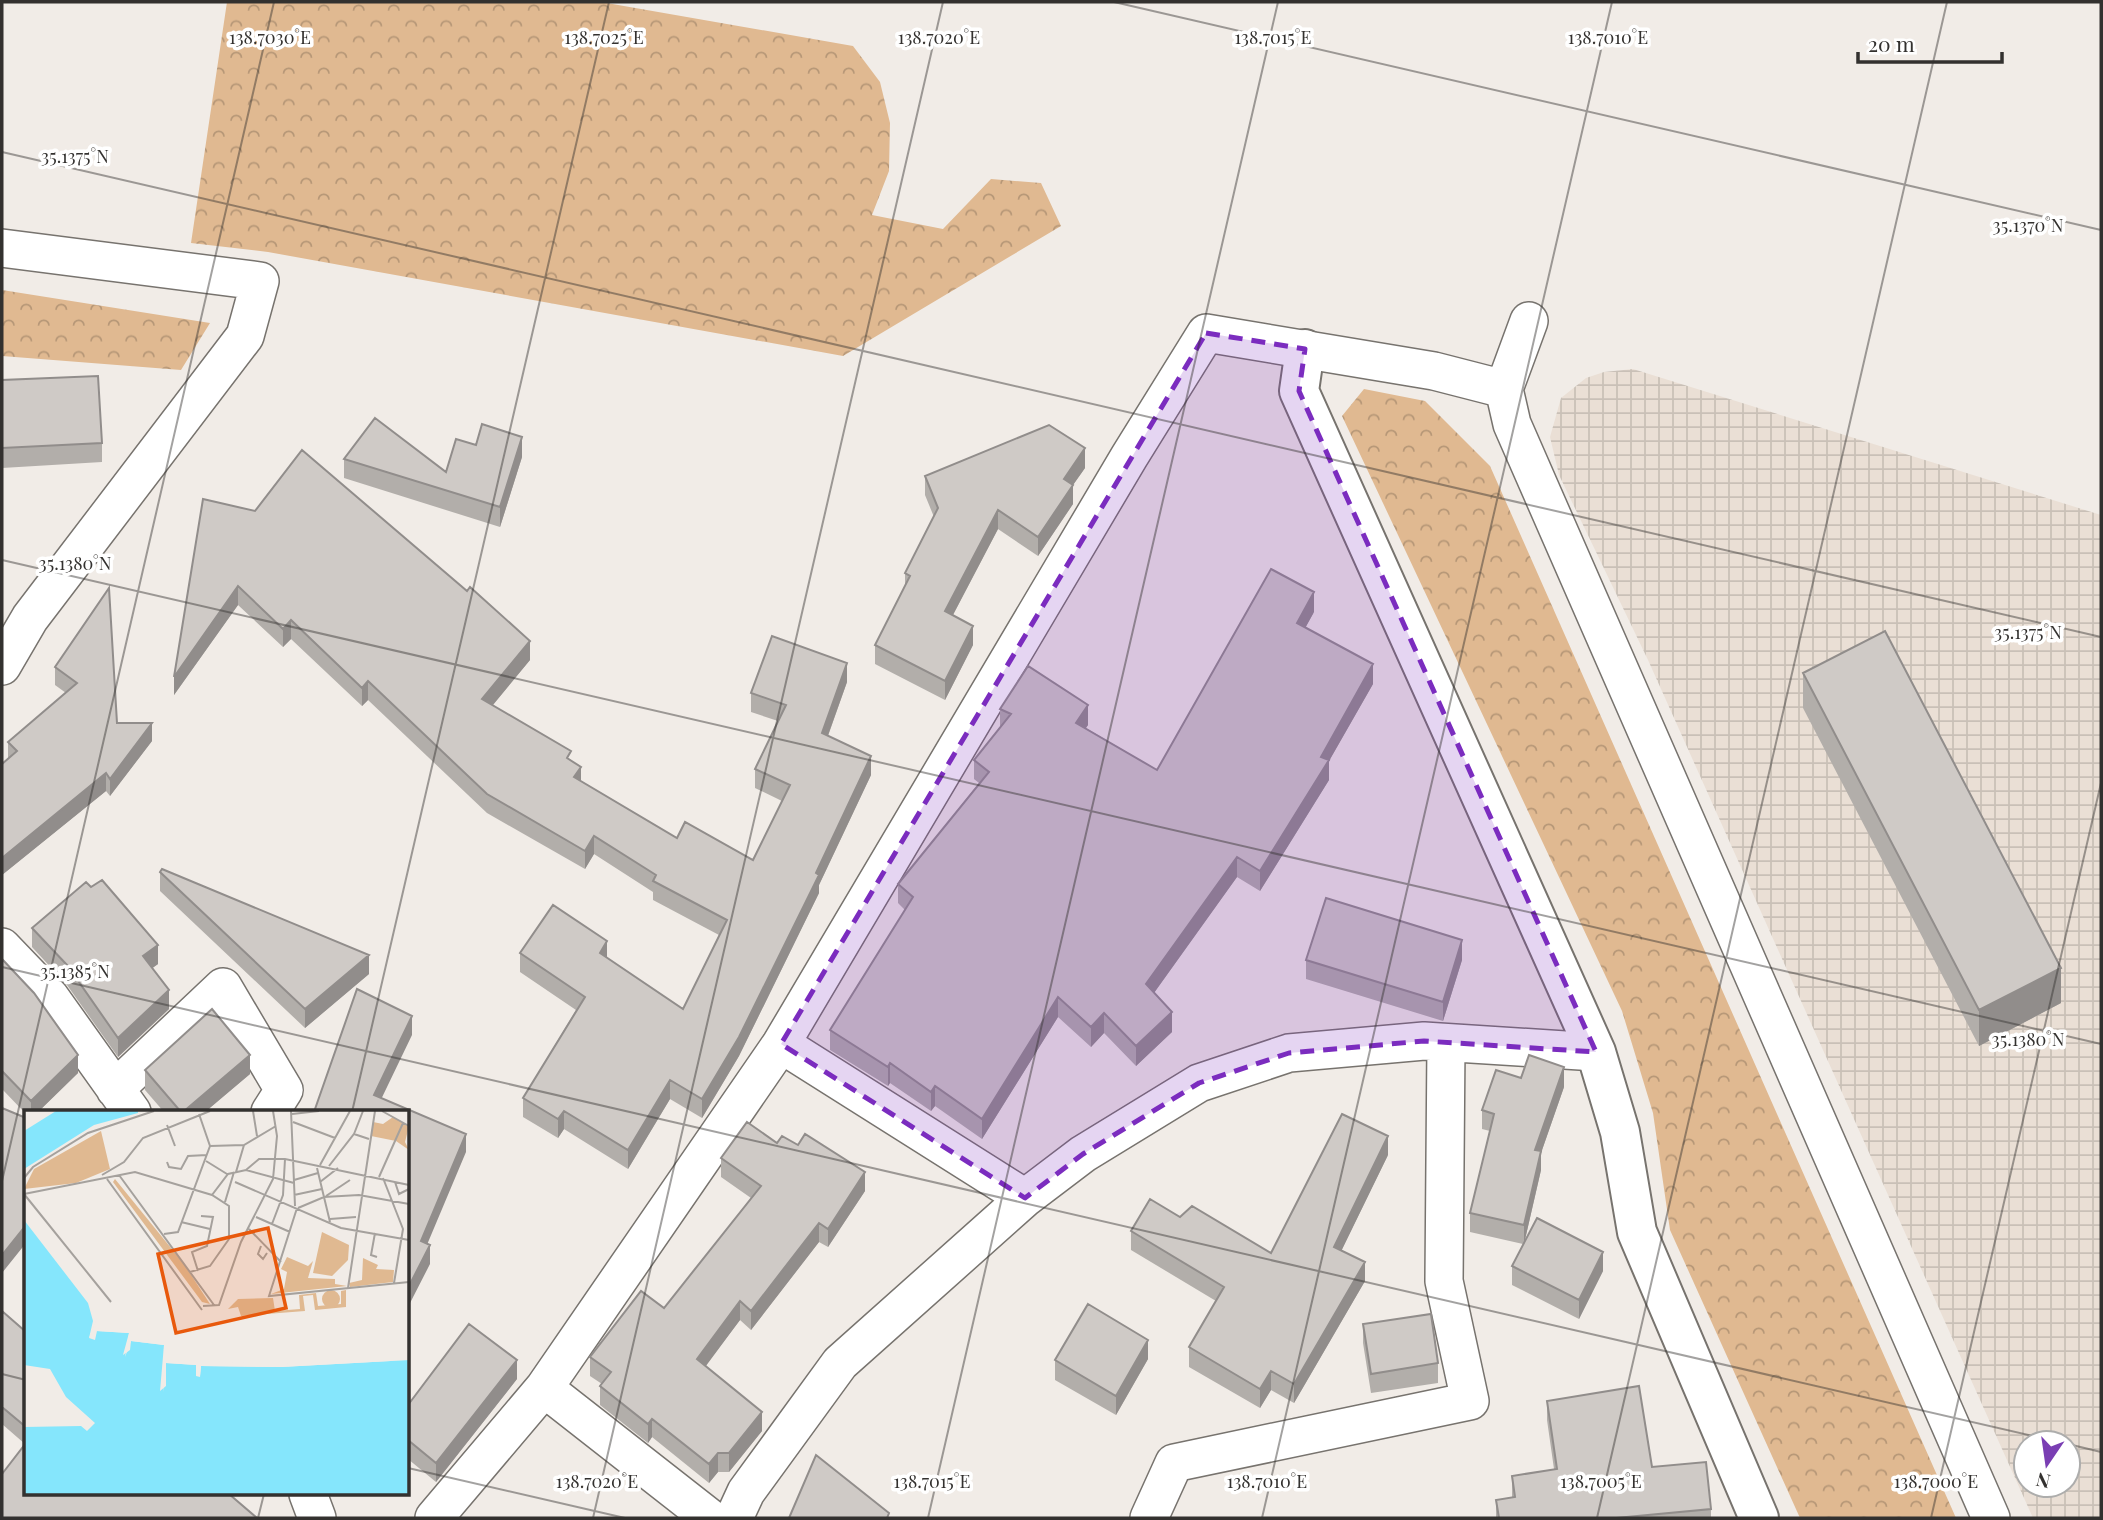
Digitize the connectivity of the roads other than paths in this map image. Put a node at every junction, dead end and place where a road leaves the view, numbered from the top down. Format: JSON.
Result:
{"nodes":[{"id":1,"x":2,"y":248,"type":"edge"},
{"id":2,"x":1529,"y":321,"type":"dead end"},
{"id":3,"x":1305,"y":349,"type":"junction"},
{"id":4,"x":1504,"y":389,"type":"junction"},
{"id":5,"x":2,"y":666,"type":"edge"},
{"id":6,"x":2,"y":947,"type":"edge"},
{"id":7,"x":1446,"y":1043,"type":"junction"},
{"id":8,"x":781,"y":1044,"type":"junction"},
{"id":9,"x":1596,"y":1052,"type":"junction"},
{"id":10,"x":124,"y":1100,"type":"edge"},
{"id":11,"x":271,"y":1110,"type":"edge"},
{"id":12,"x":1025,"y":1198,"type":"junction"},
{"id":13,"x":544,"y":1388,"type":"junction"},
{"id":14,"x":308,"y":1496,"type":"edge"},
{"id":15,"x":317,"y":1518,"type":"edge"},
{"id":16,"x":434,"y":1518,"type":"edge"},
{"id":17,"x":710,"y":1518,"type":"edge"},
{"id":18,"x":734,"y":1518,"type":"edge"},
{"id":19,"x":1149,"y":1518,"type":"edge"},
{"id":20,"x":1759,"y":1518,"type":"edge"},
{"id":21,"x":1991,"y":1518,"type":"edge"}],
"edges":[{"from":1,"to":5,"type":"street"},
{"from":2,"to":4,"type":"street"},
{"from":3,"to":4,"type":"street"},
{"from":3,"to":8,"type":"street"},
{"from":3,"to":9,"type":"street"},
{"from":4,"to":21,"type":"street"},
{"from":6,"to":10,"type":"street"},
{"from":7,"to":9,"type":"street"},
{"from":7,"to":12,"type":"street"},
{"from":7,"to":19,"type":"street"},
{"from":8,"to":12,"type":"street"},
{"from":8,"to":13,"type":"street"},
{"from":9,"to":20,"type":"street"},
{"from":10,"to":11,"type":"street"},
{"from":12,"to":18,"type":"street"},
{"from":13,"to":16,"type":"street"},
{"from":13,"to":17,"type":"street"},
{"from":14,"to":15,"type":"street"}]}
